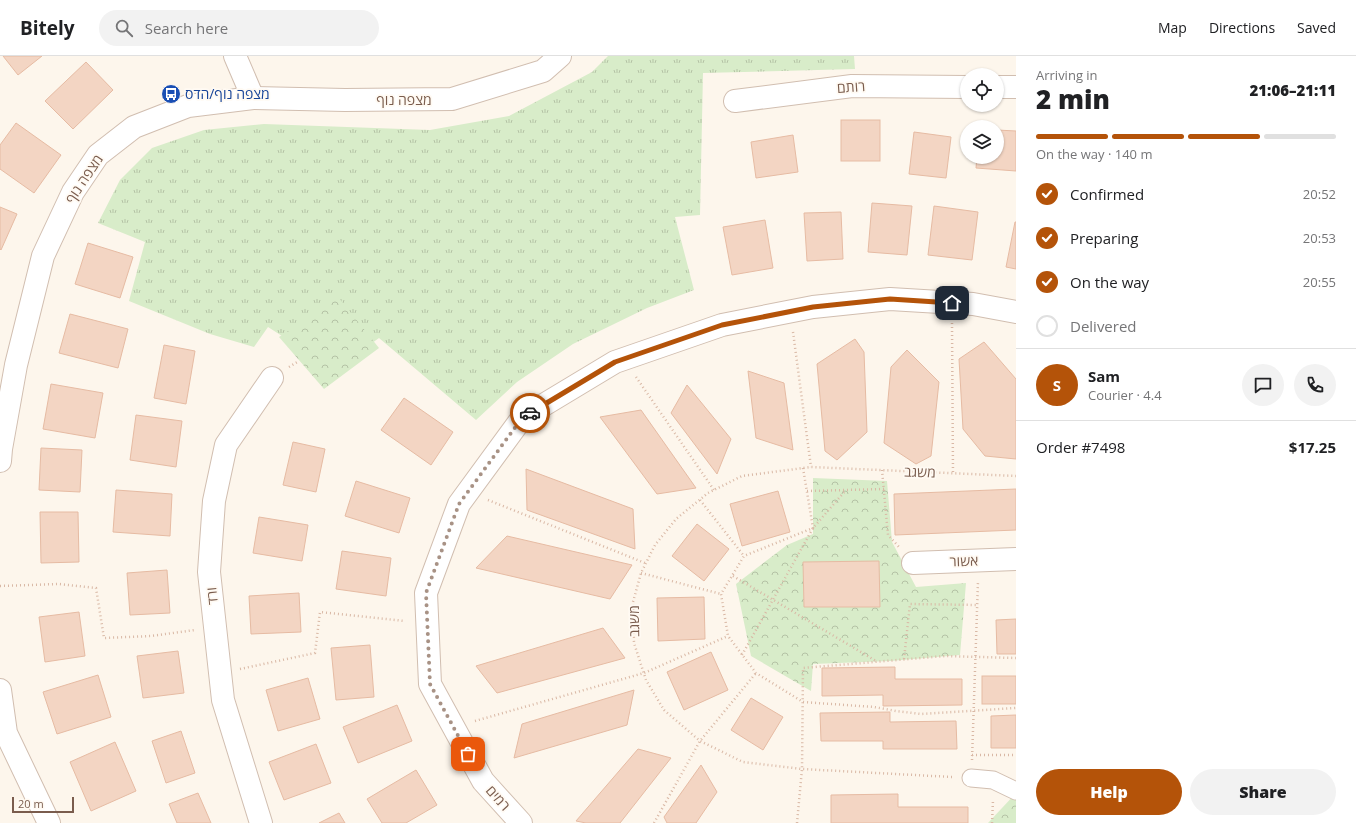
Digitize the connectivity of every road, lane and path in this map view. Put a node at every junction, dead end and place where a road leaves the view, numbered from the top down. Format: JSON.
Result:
{"nodes":[{"id":1,"x":236,"y":56,"type":"edge"},
{"id":2,"x":560,"y":56,"type":"edge"},
{"id":3,"x":960,"y":86,"type":"edge"},
{"id":4,"x":1004,"y":87,"type":"edge"},
{"id":5,"x":1016,"y":87,"type":"edge"},
{"id":6,"x":253,"y":98,"type":"junction"},
{"id":7,"x":735,"y":101,"type":"dead end"},
{"id":8,"x":952,"y":303,"type":"junction"},
{"id":9,"x":790,"y":311,"type":"junction"},
{"id":10,"x":1016,"y":312,"type":"edge"},
{"id":11,"x":624,"y":359,"type":"junction"},
{"id":12,"x":272,"y":378,"type":"dead end"},
{"id":13,"x":0,"y":461,"type":"edge"},
{"id":14,"x":811,"y":467,"type":"junction"},
{"id":15,"x":803,"y":468,"type":"junction"},
{"id":16,"x":882,"y":470,"type":"junction"},
{"id":17,"x":953,"y":474,"type":"junction"},
{"id":18,"x":1016,"y":476,"type":"edge"},
{"id":19,"x":884,"y":489,"type":"junction"},
{"id":20,"x":714,"y":490,"type":"junction"},
{"id":21,"x":846,"y":490,"type":"junction"},
{"id":22,"x":807,"y":491,"type":"junction"},
{"id":23,"x":468,"y":492,"type":"junction"},
{"id":24,"x":700,"y":500,"type":"junction"},
{"id":25,"x":813,"y":528,"type":"junction"},
{"id":26,"x":744,"y":556,"type":"junction"},
{"id":27,"x":1016,"y":559,"type":"edge"},
{"id":28,"x":978,"y":560,"type":"junction"},
{"id":29,"x":913,"y":563,"type":"joint"},
{"id":30,"x":645,"y":564,"type":"junction"},
{"id":31,"x":641,"y":573,"type":"junction"},
{"id":32,"x":732,"y":576,"type":"junction"},
{"id":33,"x":0,"y":586,"type":"edge"},
{"id":34,"x":722,"y":594,"type":"junction"},
{"id":35,"x":773,"y":600,"type":"junction"},
{"id":36,"x":977,"y":605,"type":"junction"},
{"id":37,"x":428,"y":624,"type":"junction"},
{"id":38,"x":216,"y":628,"type":"junction"},
{"id":39,"x":728,"y":636,"type":"junction"},
{"id":40,"x":742,"y":655,"type":"junction"},
{"id":41,"x":975,"y":657,"type":"junction"},
{"id":42,"x":1016,"y":658,"type":"edge"},
{"id":43,"x":904,"y":659,"type":"junction"},
{"id":44,"x":876,"y":661,"type":"junction"},
{"id":45,"x":220,"y":673,"type":"junction"},
{"id":46,"x":644,"y":673,"type":"junction"},
{"id":47,"x":756,"y":673,"type":"junction"},
{"id":48,"x":0,"y":690,"type":"edge"},
{"id":49,"x":803,"y":702,"type":"junction"},
{"id":50,"x":1016,"y":708,"type":"edge"},
{"id":51,"x":973,"y":710,"type":"junction"},
{"id":52,"x":454,"y":728,"type":"junction"},
{"id":53,"x":700,"y":741,"type":"junction"},
{"id":54,"x":1016,"y":754,"type":"edge"},
{"id":55,"x":972,"y":755,"type":"junction"},
{"id":56,"x":802,"y":769,"type":"junction"},
{"id":57,"x":971,"y":778,"type":"junction"},
{"id":58,"x":1016,"y":791,"type":"edge"},
{"id":59,"x":49,"y":823,"type":"edge"},
{"id":60,"x":261,"y":823,"type":"edge"},
{"id":61,"x":521,"y":823,"type":"edge"},
{"id":62,"x":654,"y":823,"type":"edge"},
{"id":63,"x":796,"y":823,"type":"edge"}],
"edges":[{"from":1,"to":6,"type":"street"},
{"from":2,"to":6,"type":"street","name":"מצפה נוף"},
{"from":3,"to":7,"type":"street","name":"רותם"},
{"from":4,"to":5,"type":"street"},
{"from":6,"to":13,"type":"street","name":"מצפה נוף"},
{"from":8,"to":9,"type":"street","name":"רמים"},
{"from":8,"to":10,"type":"street","name":"רמים"},
{"from":8,"to":17,"type":"path"},
{"from":9,"to":11,"type":"street","name":"רמים"},
{"from":9,"to":14,"type":"path"},
{"from":11,"to":20,"type":"path"},
{"from":11,"to":23,"type":"street","name":"רמים"},
{"from":12,"to":38,"type":"street","name":"ורד"},
{"from":14,"to":15,"type":"path","name":"משגב"},
{"from":14,"to":16,"type":"path","name":"משגב"},
{"from":15,"to":20,"type":"path","name":"משגב"},
{"from":15,"to":22,"type":"path"},
{"from":16,"to":17,"type":"path","name":"משגב"},
{"from":16,"to":19,"type":"path"},
{"from":17,"to":18,"type":"path","name":"משגב"},
{"from":19,"to":21,"type":"path"},
{"from":19,"to":29,"type":"path"},
{"from":20,"to":24,"type":"path","name":"משגב"},
{"from":21,"to":22,"type":"path"},
{"from":21,"to":25,"type":"path"},
{"from":22,"to":25,"type":"path"},
{"from":23,"to":30,"type":"path"},
{"from":23,"to":37,"type":"street","name":"רמים"},
{"from":24,"to":26,"type":"path"},
{"from":24,"to":30,"type":"path","name":"משגב"},
{"from":25,"to":26,"type":"path"},
{"from":25,"to":35,"type":"path"},
{"from":26,"to":32,"type":"path"},
{"from":27,"to":28,"type":"street","name":"אשור"},
{"from":28,"to":29,"type":"street","name":"אשור"},
{"from":28,"to":36,"type":"path"},
{"from":30,"to":31,"type":"path","name":"משגב"},
{"from":31,"to":34,"type":"path"},
{"from":31,"to":46,"type":"path","name":"משגב"},
{"from":32,"to":34,"type":"path"},
{"from":32,"to":35,"type":"path"},
{"from":33,"to":38,"type":"path"},
{"from":34,"to":39,"type":"path"},
{"from":35,"to":40,"type":"path"},
{"from":35,"to":44,"type":"path"},
{"from":36,"to":41,"type":"path"},
{"from":36,"to":43,"type":"path"},
{"from":37,"to":45,"type":"path"},
{"from":37,"to":52,"type":"street","name":"רמים"},
{"from":38,"to":45,"type":"street","name":"ורד"},
{"from":39,"to":40,"type":"path"},
{"from":39,"to":46,"type":"path"},
{"from":40,"to":47,"type":"path"},
{"from":41,"to":42,"type":"path"},
{"from":41,"to":43,"type":"path"},
{"from":41,"to":51,"type":"path"},
{"from":43,"to":44,"type":"path"},
{"from":44,"to":49,"type":"path"},
{"from":45,"to":60,"type":"street","name":"ורד"},
{"from":46,"to":52,"type":"path"},
{"from":46,"to":53,"type":"path","name":"משגב"},
{"from":47,"to":49,"type":"path"},
{"from":47,"to":53,"type":"path"},
{"from":48,"to":59,"type":"street"},
{"from":49,"to":51,"type":"path"},
{"from":49,"to":56,"type":"path"},
{"from":50,"to":51,"type":"path"},
{"from":51,"to":55,"type":"path"},
{"from":52,"to":61,"type":"street","name":"רמים"},
{"from":53,"to":56,"type":"path","name":"משגב"},
{"from":53,"to":62,"type":"path"},
{"from":54,"to":55,"type":"path"},
{"from":55,"to":57,"type":"path"},
{"from":56,"to":57,"type":"path","name":"משגב"},
{"from":56,"to":63,"type":"path"},
{"from":57,"to":58,"type":"street"}]}
